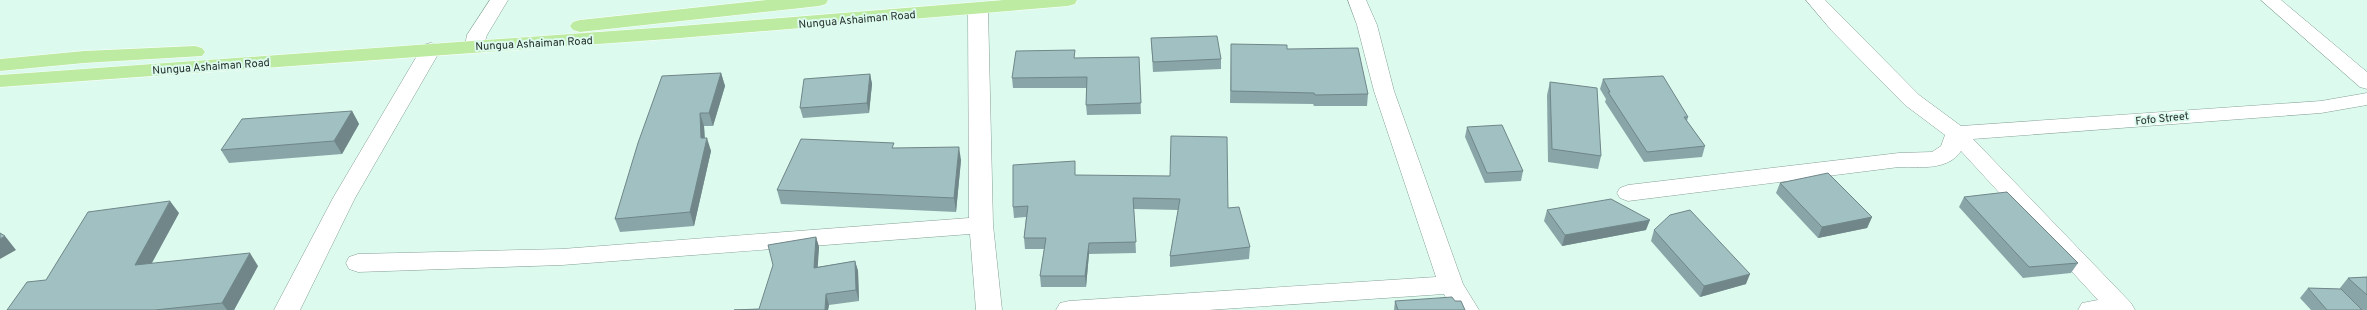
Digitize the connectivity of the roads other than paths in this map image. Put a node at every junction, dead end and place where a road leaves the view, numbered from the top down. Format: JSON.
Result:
{"nodes":[{"id":1,"x":499,"y":0,"type":"edge"},
{"id":2,"x":819,"y":0,"type":"edge"},
{"id":3,"x":1068,"y":0,"type":"edge"},
{"id":4,"x":1357,"y":0,"type":"edge"},
{"id":5,"x":1816,"y":0,"type":"edge"},
{"id":6,"x":2270,"y":0,"type":"edge"},
{"id":7,"x":978,"y":9,"type":"junction"},
{"id":8,"x":476,"y":41,"type":"junction"},
{"id":9,"x":431,"y":49,"type":"junction"},
{"id":10,"x":0,"y":65,"type":"edge"},
{"id":11,"x":0,"y":81,"type":"edge"},
{"id":12,"x":2367,"y":83,"type":"edge"},
{"id":13,"x":2367,"y":99,"type":"edge"},
{"id":14,"x":1956,"y":133,"type":"junction"},
{"id":15,"x":1628,"y":193,"type":"dead end"},
{"id":16,"x":981,"y":225,"type":"junction"},
{"id":17,"x":358,"y":263,"type":"dead end"},
{"id":18,"x":1452,"y":285,"type":"junction"},
{"id":19,"x":2121,"y":309,"type":"edge"},
{"id":20,"x":286,"y":310,"type":"edge"},
{"id":21,"x":989,"y":310,"type":"edge"},
{"id":22,"x":1068,"y":310,"type":"edge"},
{"id":23,"x":1466,"y":310,"type":"edge"},
{"id":24,"x":2091,"y":310,"type":"edge"}],
"edges":[{"from":1,"to":8,"type":"street"},
{"from":2,"to":8,"type":"main road","name":"Nungua Ashaiman Road"},
{"from":3,"to":7,"type":"main road","name":"Nungua Ashaiman Road"},
{"from":4,"to":18,"type":"street"},
{"from":5,"to":14,"type":"street"},
{"from":6,"to":12,"type":"street"},
{"from":7,"to":8,"type":"main road","name":"Nungua Ashaiman Road"},
{"from":7,"to":16,"type":"street"},
{"from":8,"to":9,"type":"main road","name":"Nungua Ashaiman Road"},
{"from":8,"to":10,"type":"main road","name":"Nungua Ashaiman Road"},
{"from":9,"to":11,"type":"main road","name":"Nungua Ashaiman Road"},
{"from":9,"to":20,"type":"street"},
{"from":13,"to":14,"type":"street","name":"Fofo Street"},
{"from":14,"to":15,"type":"street"},
{"from":14,"to":19,"type":"street"},
{"from":16,"to":17,"type":"street"},
{"from":16,"to":21,"type":"street"},
{"from":18,"to":22,"type":"street"},
{"from":18,"to":23,"type":"street"},
{"from":19,"to":24,"type":"street"}]}
